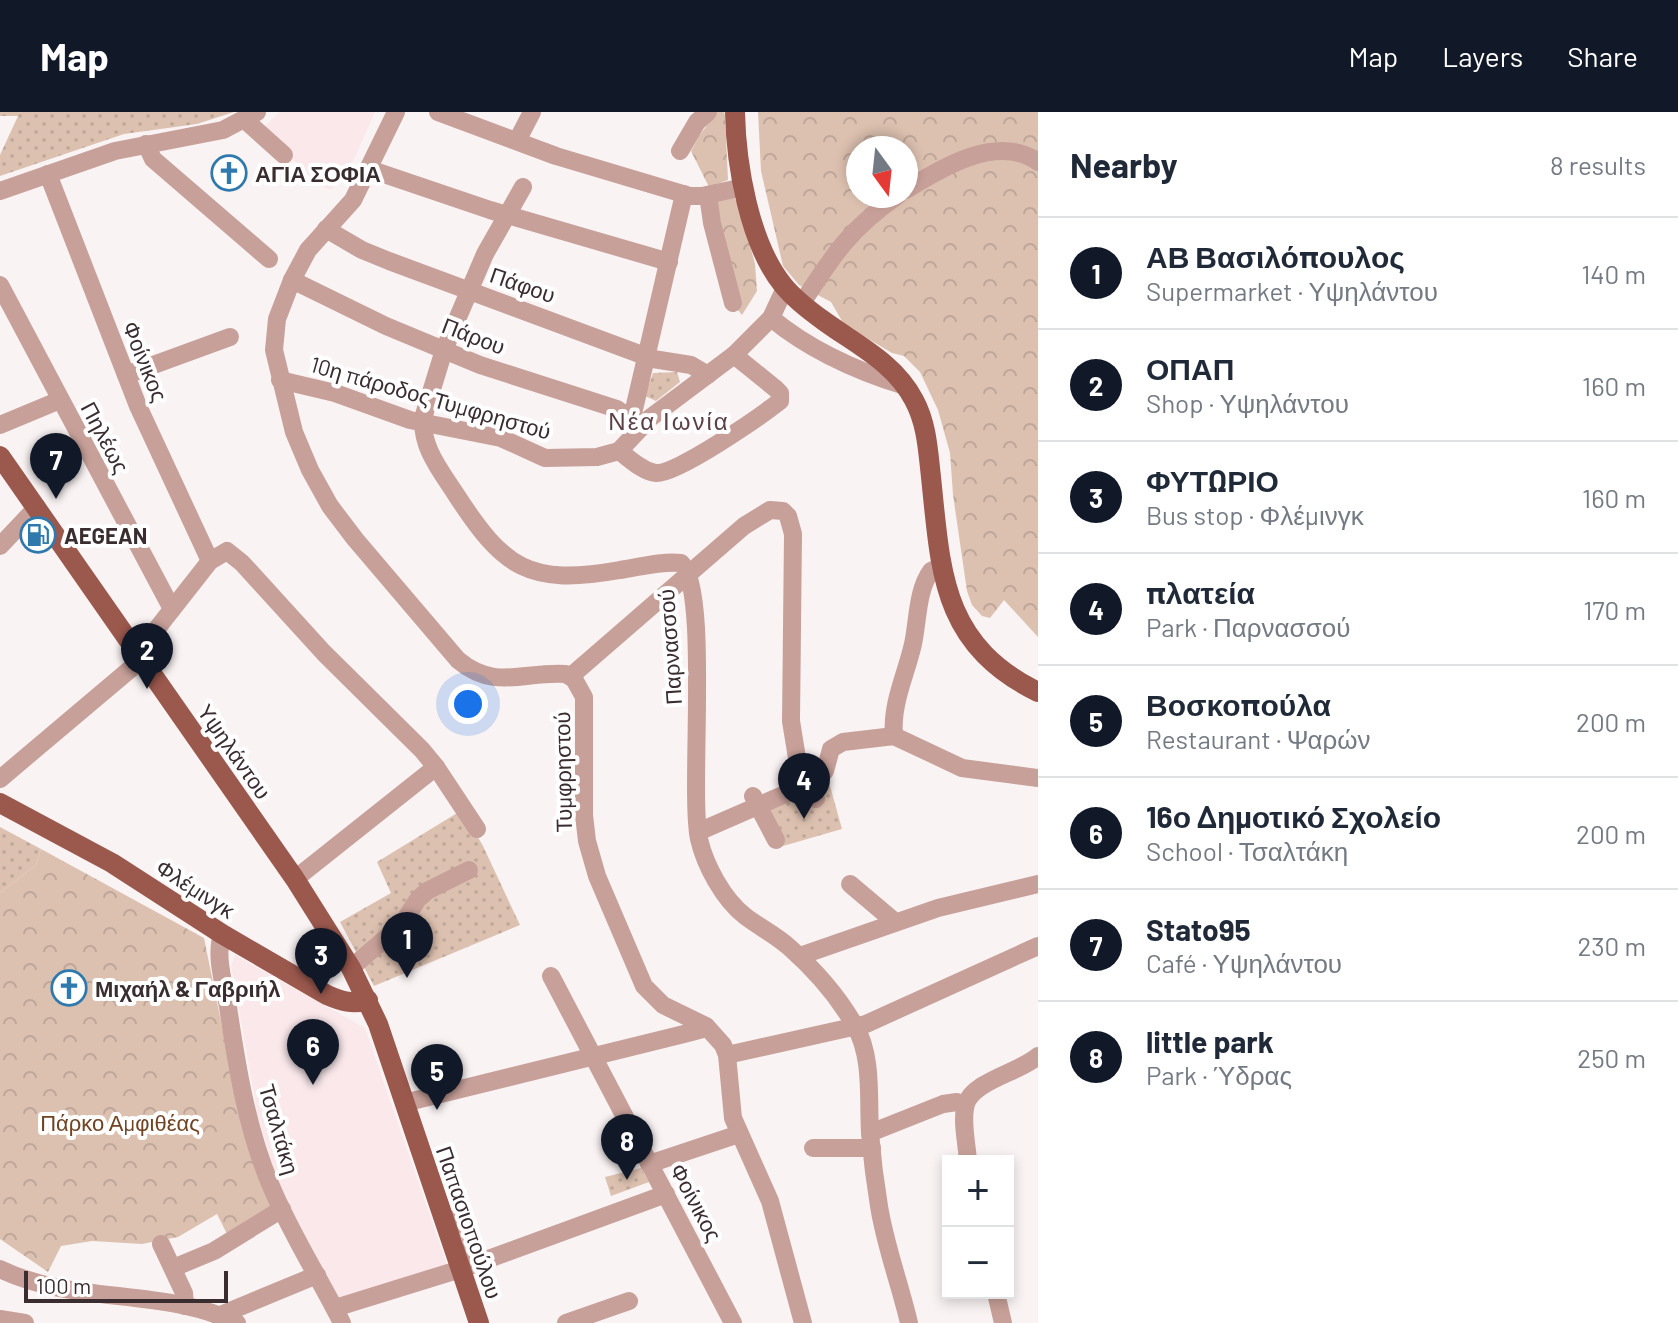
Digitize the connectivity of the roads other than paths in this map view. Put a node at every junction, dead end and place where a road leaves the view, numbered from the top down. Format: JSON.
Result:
{"nodes":[{"id":1,"x":396,"y":112,"type":"edge"},
{"id":2,"x":438,"y":112,"type":"edge"},
{"id":3,"x":532,"y":112,"type":"edge"},
{"id":4,"x":708,"y":112,"type":"edge"},
{"id":5,"x":735,"y":112,"type":"edge"},
{"id":6,"x":251,"y":116,"type":"edge"},
{"id":7,"x":517,"y":141,"type":"junction"},
{"id":8,"x":146,"y":144,"type":"junction"},
{"id":9,"x":680,"y":151,"type":"dead end"},
{"id":10,"x":284,"y":155,"type":"dead end"},
{"id":11,"x":1038,"y":162,"type":"edge"},
{"id":12,"x":369,"y":169,"type":"junction"},
{"id":13,"x":48,"y":174,"type":"junction"},
{"id":14,"x":918,"y":183,"type":"edge"},
{"id":15,"x":523,"y":187,"type":"dead end"},
{"id":16,"x":744,"y":187,"type":"junction"},
{"id":17,"x":0,"y":191,"type":"edge"},
{"id":18,"x":684,"y":194,"type":"junction"},
{"id":19,"x":708,"y":195,"type":"junction"},
{"id":20,"x":880,"y":208,"type":"edge"},
{"id":21,"x":506,"y":215,"type":"junction"},
{"id":22,"x":326,"y":229,"type":"junction"},
{"id":23,"x":269,"y":259,"type":"dead end"},
{"id":24,"x":669,"y":262,"type":"junction"},
{"id":25,"x":292,"y":280,"type":"junction"},
{"id":26,"x":0,"y":285,"type":"edge"},
{"id":27,"x":785,"y":288,"type":"junction"},
{"id":28,"x":470,"y":291,"type":"junction"},
{"id":29,"x":733,"y":303,"type":"dead end"},
{"id":30,"x":802,"y":303,"type":"junction"},
{"id":31,"x":771,"y":318,"type":"junction"},
{"id":32,"x":230,"y":337,"type":"dead end"},
{"id":33,"x":444,"y":350,"type":"junction"},
{"id":34,"x":734,"y":355,"type":"junction"},
{"id":35,"x":646,"y":356,"type":"junction"},
{"id":36,"x":126,"y":375,"type":"junction"},
{"id":37,"x":708,"y":375,"type":"junction"},
{"id":38,"x":280,"y":380,"type":"junction"},
{"id":39,"x":905,"y":386,"type":"junction"},
{"id":40,"x":60,"y":400,"type":"junction"},
{"id":41,"x":637,"y":422,"type":"junction"},
{"id":42,"x":422,"y":423,"type":"junction"},
{"id":43,"x":0,"y":425,"type":"edge"},
{"id":44,"x":619,"y":451,"type":"junction"},
{"id":45,"x":0,"y":456,"type":"edge"},
{"id":46,"x":37,"y":507,"type":"junction"},
{"id":47,"x":0,"y":546,"type":"edge"},
{"id":48,"x":210,"y":561,"type":"junction"},
{"id":49,"x":942,"y":566,"type":"junction"},
{"id":50,"x":689,"y":575,"type":"junction"},
{"id":51,"x":172,"y":609,"type":"junction"},
{"id":52,"x":139,"y":657,"type":"junction"},
{"id":53,"x":571,"y":676,"type":"junction"},
{"id":54,"x":1038,"y":692,"type":"edge"},
{"id":55,"x":894,"y":736,"type":"junction"},
{"id":56,"x":436,"y":767,"type":"junction"},
{"id":57,"x":1038,"y":778,"type":"edge"},
{"id":58,"x":0,"y":779,"type":"edge"},
{"id":59,"x":813,"y":791,"type":"junction"},
{"id":60,"x":756,"y":801,"type":"junction"},
{"id":61,"x":0,"y":803,"type":"edge"},
{"id":62,"x":477,"y":829,"type":"dead end"},
{"id":63,"x":698,"y":832,"type":"junction"},
{"id":64,"x":776,"y":840,"type":"dead end"},
{"id":65,"x":469,"y":870,"type":"dead end"},
{"id":66,"x":295,"y":879,"type":"junction"},
{"id":67,"x":850,"y":884,"type":"dead end"},
{"id":68,"x":1038,"y":884,"type":"edge"},
{"id":69,"x":895,"y":922,"type":"junction"},
{"id":70,"x":222,"y":934,"type":"junction"},
{"id":71,"x":1038,"y":946,"type":"edge"},
{"id":72,"x":800,"y":956,"type":"junction"},
{"id":73,"x":351,"y":968,"type":"junction"},
{"id":74,"x":551,"y":976,"type":"dead end"},
{"id":75,"x":368,"y":1000,"type":"junction"},
{"id":76,"x":702,"y":1023,"type":"junction"},
{"id":77,"x":856,"y":1027,"type":"junction"},
{"id":78,"x":592,"y":1055,"type":"junction"},
{"id":79,"x":727,"y":1055,"type":"junction"},
{"id":80,"x":1038,"y":1056,"type":"edge"},
{"id":81,"x":957,"y":1102,"type":"dead end"},
{"id":82,"x":404,"y":1103,"type":"junction"},
{"id":83,"x":739,"y":1134,"type":"junction"},
{"id":84,"x":871,"y":1140,"type":"junction"},
{"id":85,"x":813,"y":1148,"type":"dead end"},
{"id":86,"x":968,"y":1155,"type":"edge"},
{"id":87,"x":649,"y":1164,"type":"junction"},
{"id":88,"x":666,"y":1194,"type":"junction"},
{"id":89,"x":282,"y":1209,"type":"junction"},
{"id":90,"x":161,"y":1244,"type":"dead end"},
{"id":91,"x":465,"y":1260,"type":"junction"},
{"id":92,"x":173,"y":1268,"type":"junction"},
{"id":93,"x":0,"y":1269,"type":"edge"},
{"id":94,"x":317,"y":1275,"type":"junction"},
{"id":95,"x":997,"y":1299,"type":"edge"},
{"id":96,"x":629,"y":1301,"type":"dead end"},
{"id":97,"x":185,"y":1306,"type":"junction"},
{"id":98,"x":218,"y":1316,"type":"junction"},
{"id":99,"x":339,"y":1316,"type":"edge"},
{"id":100,"x":0,"y":1319,"type":"edge"},
{"id":101,"x":25,"y":1323,"type":"edge"},
{"id":102,"x":237,"y":1323,"type":"edge"},
{"id":103,"x":479,"y":1323,"type":"edge"},
{"id":104,"x":566,"y":1323,"type":"edge"},
{"id":105,"x":733,"y":1323,"type":"edge"},
{"id":106,"x":803,"y":1323,"type":"edge"},
{"id":107,"x":909,"y":1323,"type":"edge"},
{"id":108,"x":1003,"y":1323,"type":"edge"}],
"edges":[{"from":1,"to":12,"type":"street"},
{"from":2,"to":7,"type":"street"},
{"from":3,"to":7,"type":"street"},
{"from":4,"to":9,"type":"street"},
{"from":5,"to":16,"type":"main road"},
{"from":6,"to":8,"type":"street"},
{"from":6,"to":10,"type":"street"},
{"from":7,"to":18,"type":"street"},
{"from":8,"to":13,"type":"street"},
{"from":8,"to":23,"type":"street"},
{"from":11,"to":14,"type":"street"},
{"from":12,"to":21,"type":"street"},
{"from":12,"to":22,"type":"street"},
{"from":13,"to":17,"type":"street"},
{"from":13,"to":36,"type":"street","name":"Φοίνικος"},
{"from":15,"to":21,"type":"street"},
{"from":16,"to":19,"type":"street"},
{"from":16,"to":27,"type":"main road"},
{"from":18,"to":19,"type":"street"},
{"from":18,"to":24,"type":"street"},
{"from":19,"to":29,"type":"street"},
{"from":20,"to":30,"type":"street"},
{"from":21,"to":24,"type":"street"},
{"from":21,"to":28,"type":"street"},
{"from":22,"to":25,"type":"street"},
{"from":22,"to":28,"type":"street","name":"Πάφου"},
{"from":24,"to":35,"type":"street"},
{"from":25,"to":33,"type":"street","name":"Πάρου"},
{"from":25,"to":38,"type":"street"},
{"from":26,"to":40,"type":"street","name":"Πηλέως"},
{"from":27,"to":30,"type":"main road"},
{"from":27,"to":31,"type":"street"},
{"from":28,"to":33,"type":"street"},
{"from":28,"to":35,"type":"street","name":"Πάφου"},
{"from":30,"to":39,"type":"main road"},
{"from":31,"to":34,"type":"street"},
{"from":31,"to":39,"type":"street"},
{"from":32,"to":36,"type":"street"},
{"from":33,"to":41,"type":"street","name":"Πάρου"},
{"from":33,"to":42,"type":"street"},
{"from":34,"to":37,"type":"street"},
{"from":34,"to":44,"type":"street"},
{"from":35,"to":37,"type":"street","name":"Πάφου"},
{"from":35,"to":41,"type":"street"},
{"from":36,"to":48,"type":"street","name":"Φοίνικος"},
{"from":37,"to":41,"type":"street"},
{"from":38,"to":42,"type":"street","name":"10η πάροδος Τυμφρηστού"},
{"from":38,"to":53,"type":"street"},
{"from":39,"to":49,"type":"main road"},
{"from":40,"to":43,"type":"street"},
{"from":40,"to":51,"type":"street","name":"Πηλέως"},
{"from":41,"to":44,"type":"street"},
{"from":42,"to":44,"type":"street","name":"10η πάροδος Τυμφρηστού"},
{"from":42,"to":50,"type":"street","name":"Παρνασσού"},
{"from":45,"to":46,"type":"main road","name":"Υψηλάντου"},
{"from":46,"to":47,"type":"street"},
{"from":46,"to":52,"type":"main road","name":"Υψηλάντου"},
{"from":48,"to":51,"type":"street"},
{"from":48,"to":56,"type":"street"},
{"from":49,"to":54,"type":"main road"},
{"from":49,"to":55,"type":"street"},
{"from":50,"to":53,"type":"street"},
{"from":50,"to":59,"type":"street"},
{"from":50,"to":63,"type":"street","name":"Παρνασσού"},
{"from":51,"to":52,"type":"street"},
{"from":52,"to":58,"type":"street"},
{"from":52,"to":66,"type":"main road","name":"Υψηλάντου"},
{"from":53,"to":76,"type":"street","name":"Τυμφρηστού"},
{"from":55,"to":57,"type":"street"},
{"from":55,"to":59,"type":"street"},
{"from":56,"to":62,"type":"street"},
{"from":56,"to":66,"type":"street"},
{"from":59,"to":60,"type":"street"},
{"from":60,"to":63,"type":"street"},
{"from":60,"to":64,"type":"street"},
{"from":61,"to":70,"type":"main road","name":"Φλέμινγκ"},
{"from":63,"to":72,"type":"street","name":"Παρνασσού"},
{"from":65,"to":73,"type":"street"},
{"from":66,"to":73,"type":"main road","name":"Υψηλάντου"},
{"from":67,"to":69,"type":"street"},
{"from":68,"to":69,"type":"street"},
{"from":69,"to":72,"type":"street"},
{"from":70,"to":75,"type":"main road","name":"Φλέμινγκ"},
{"from":70,"to":89,"type":"street","name":"Τσαλτάκη"},
{"from":71,"to":77,"type":"street"},
{"from":72,"to":77,"type":"street","name":"Παρνασσού"},
{"from":73,"to":75,"type":"main road","name":"Υψηλάντου"},
{"from":74,"to":78,"type":"street","name":"Φοίνικος"},
{"from":75,"to":82,"type":"main road","name":"Παπασιοπούλου"},
{"from":76,"to":78,"type":"street"},
{"from":76,"to":79,"type":"street","name":"Τυμφρηστού"},
{"from":77,"to":79,"type":"street"},
{"from":77,"to":84,"type":"street"},
{"from":78,"to":82,"type":"street"},
{"from":78,"to":87,"type":"street","name":"Φοίνικος"},
{"from":79,"to":83,"type":"street"},
{"from":80,"to":86,"type":"street"},
{"from":81,"to":84,"type":"street"},
{"from":82,"to":91,"type":"main road","name":"Παπασιοπούλου"},
{"from":83,"to":87,"type":"street"},
{"from":83,"to":106,"type":"street"},
{"from":84,"to":85,"type":"street"},
{"from":84,"to":107,"type":"street"},
{"from":87,"to":88,"type":"street","name":"Φοίνικος"},
{"from":88,"to":91,"type":"street"},
{"from":88,"to":105,"type":"street","name":"Φοίνικος"},
{"from":89,"to":92,"type":"street"},
{"from":89,"to":94,"type":"street","name":"Τσαλτάκη"},
{"from":90,"to":92,"type":"street"},
{"from":91,"to":99,"type":"street"},
{"from":91,"to":103,"type":"main road","name":"Παπασιοπούλου"},
{"from":92,"to":97,"type":"street"},
{"from":93,"to":97,"type":"street"},
{"from":94,"to":98,"type":"street"},
{"from":94,"to":99,"type":"street","name":"Τσαλτάκη"},
{"from":95,"to":108,"type":"street"},
{"from":96,"to":104,"type":"street"},
{"from":97,"to":98,"type":"street"},
{"from":98,"to":102,"type":"street"},
{"from":100,"to":101,"type":"street"}]}
